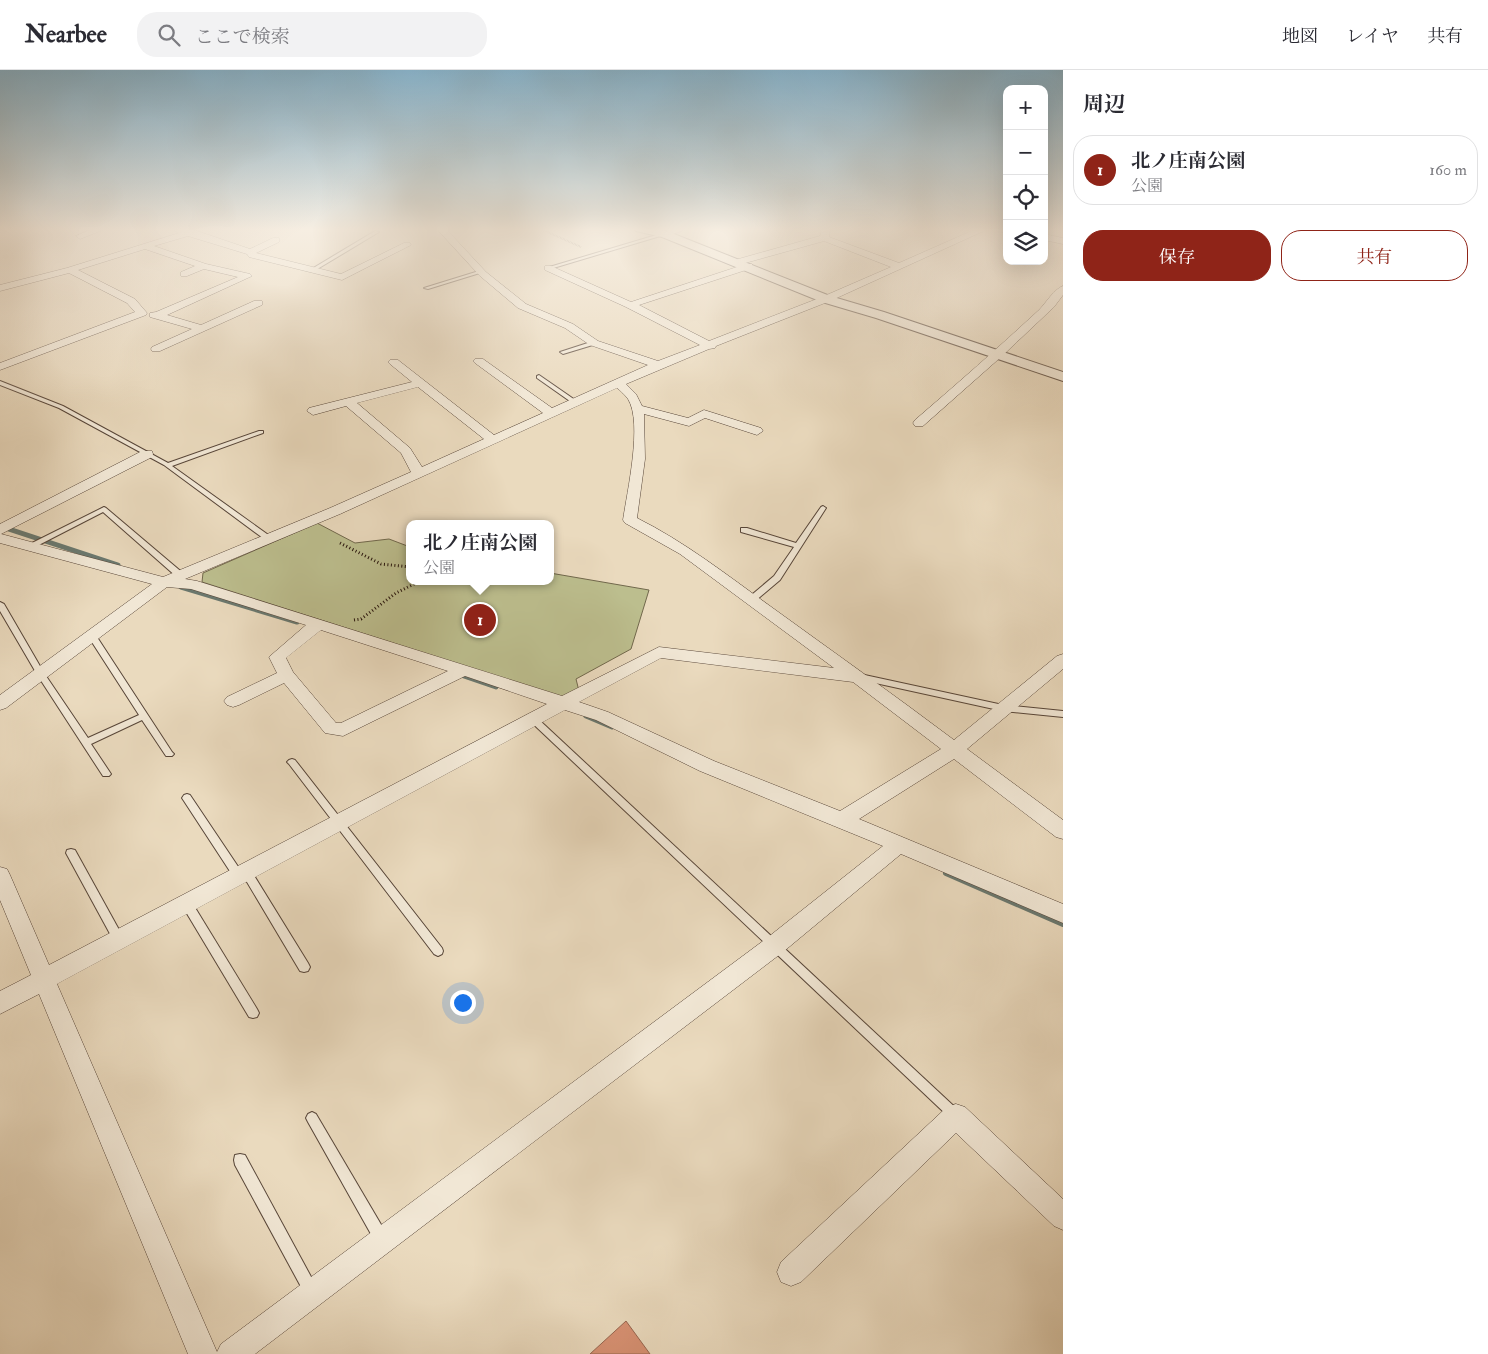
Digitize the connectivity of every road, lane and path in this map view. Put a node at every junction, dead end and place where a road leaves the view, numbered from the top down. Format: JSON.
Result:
{"nodes":[{"id":1,"x":107,"y":289,"type":"edge"},
{"id":2,"x":218,"y":289,"type":"edge"},
{"id":3,"x":501,"y":289,"type":"edge"},
{"id":4,"x":594,"y":289,"type":"edge"},
{"id":5,"x":675,"y":289,"type":"edge"},
{"id":6,"x":802,"y":289,"type":"edge"},
{"id":7,"x":848,"y":289,"type":"edge"},
{"id":8,"x":1062,"y":292,"type":"edge"},
{"id":9,"x":826,"y":299,"type":"junction"},
{"id":10,"x":258,"y":303,"type":"dead end"},
{"id":11,"x":630,"y":305,"type":"junction"},
{"id":12,"x":142,"y":313,"type":"junction"},
{"id":13,"x":159,"y":315,"type":"junction"},
{"id":14,"x":201,"y":328,"type":"junction"},
{"id":15,"x":594,"y":343,"type":"junction"},
{"id":16,"x":711,"y":346,"type":"junction"},
{"id":17,"x":156,"y":349,"type":"dead end"},
{"id":18,"x":563,"y":352,"type":"dead end"},
{"id":19,"x":996,"y":355,"type":"junction"},
{"id":20,"x":479,"y":361,"type":"dead end"},
{"id":21,"x":394,"y":362,"type":"dead end"},
{"id":22,"x":658,"y":365,"type":"junction"},
{"id":23,"x":0,"y":367,"type":"edge"},
{"id":24,"x":539,"y":377,"type":"dead end"},
{"id":25,"x":1063,"y":377,"type":"edge"},
{"id":26,"x":0,"y":383,"type":"edge"},
{"id":27,"x":420,"y":383,"type":"junction"},
{"id":28,"x":619,"y":384,"type":"junction"},
{"id":29,"x":348,"y":402,"type":"junction"},
{"id":30,"x":576,"y":403,"type":"junction"},
{"id":31,"x":637,"y":408,"type":"junction"},
{"id":32,"x":313,"y":411,"type":"dead end"},
{"id":33,"x":552,"y":414,"type":"junction"},
{"id":34,"x":920,"y":423,"type":"dead end"},
{"id":35,"x":757,"y":431,"type":"dead end"},
{"id":36,"x":262,"y":432,"type":"dead end"},
{"id":37,"x":494,"y":440,"type":"junction"},
{"id":38,"x":148,"y":454,"type":"junction"},
{"id":39,"x":168,"y":465,"type":"junction"},
{"id":40,"x":419,"y":474,"type":"junction"},
{"id":41,"x":824,"y":508,"type":"dead end"},
{"id":42,"x":744,"y":530,"type":"dead end"},
{"id":43,"x":1,"y":537,"type":"edge"},
{"id":44,"x":270,"y":539,"type":"junction"},
{"id":45,"x":340,"y":543,"type":"dead end"},
{"id":46,"x":798,"y":546,"type":"junction"},
{"id":47,"x":28,"y":547,"type":"junction"},
{"id":48,"x":406,"y":567,"type":"edge"},
{"id":49,"x":181,"y":576,"type":"junction"},
{"id":50,"x":164,"y":582,"type":"junction"},
{"id":51,"x":412,"y":585,"type":"edge"},
{"id":52,"x":751,"y":600,"type":"junction"},
{"id":53,"x":0,"y":604,"type":"edge"},
{"id":54,"x":352,"y":620,"type":"dead end"},
{"id":55,"x":317,"y":625,"type":"junction"},
{"id":56,"x":92,"y":636,"type":"junction"},
{"id":57,"x":1063,"y":660,"type":"edge"},
{"id":58,"x":464,"y":670,"type":"junction"},
{"id":59,"x":41,"y":674,"type":"junction"},
{"id":60,"x":288,"y":675,"type":"junction"},
{"id":61,"x":860,"y":677,"type":"junction"},
{"id":62,"x":233,"y":701,"type":"dead end"},
{"id":63,"x":0,"y":704,"type":"edge"},
{"id":64,"x":562,"y":704,"type":"junction"},
{"id":65,"x":1003,"y":708,"type":"junction"},
{"id":66,"x":1063,"y":714,"type":"edge"},
{"id":67,"x":144,"y":716,"type":"junction"},
{"id":68,"x":533,"y":719,"type":"junction"},
{"id":69,"x":86,"y":743,"type":"junction"},
{"id":70,"x":954,"y":750,"type":"junction"},
{"id":71,"x":169,"y":754,"type":"dead end"},
{"id":72,"x":292,"y":762,"type":"dead end"},
{"id":73,"x":106,"y":774,"type":"dead end"},
{"id":74,"x":187,"y":798,"type":"dead end"},
{"id":75,"x":842,"y":820,"type":"junction"},
{"id":76,"x":337,"y":823,"type":"junction"},
{"id":77,"x":1063,"y":831,"type":"edge"},
{"id":78,"x":899,"y":844,"type":"junction"},
{"id":79,"x":71,"y":853,"type":"dead end"},
{"id":80,"x":242,"y":874,"type":"junction"},
{"id":81,"x":0,"y":875,"type":"edge"},
{"id":82,"x":187,"y":904,"type":"junction"},
{"id":83,"x":1063,"y":914,"type":"edge"},
{"id":84,"x":119,"y":940,"type":"junction"},
{"id":85,"x":775,"y":946,"type":"junction"},
{"id":86,"x":438,"y":951,"type":"dead end"},
{"id":87,"x":304,"y":967,"type":"dead end"},
{"id":88,"x":44,"y":980,"type":"junction"},
{"id":89,"x":0,"y":1003,"type":"edge"},
{"id":90,"x":253,"y":1013,"type":"dead end"},
{"id":91,"x":956,"y":1116,"type":"junction"},
{"id":92,"x":312,"y":1118,"type":"dead end"},
{"id":93,"x":240,"y":1160,"type":"dead end"},
{"id":94,"x":1063,"y":1217,"type":"edge"},
{"id":95,"x":383,"y":1240,"type":"junction"},
{"id":96,"x":790,"y":1272,"type":"dead end"},
{"id":97,"x":313,"y":1293,"type":"junction"},
{"id":98,"x":203,"y":1354,"type":"edge"},
{"id":99,"x":231,"y":1354,"type":"edge"}],
"edges":[{"from":1,"to":12,"type":"street"},
{"from":2,"to":13,"type":"street"},
{"from":3,"to":15,"type":"street"},
{"from":4,"to":11,"type":"street"},
{"from":5,"to":11,"type":"street"},
{"from":6,"to":9,"type":"street"},
{"from":7,"to":9,"type":"street"},
{"from":8,"to":19,"type":"street"},
{"from":9,"to":16,"type":"street"},
{"from":9,"to":19,"type":"street"},
{"from":10,"to":14,"type":"street"},
{"from":11,"to":16,"type":"street"},
{"from":12,"to":13,"type":"street"},
{"from":12,"to":23,"type":"street"},
{"from":13,"to":14,"type":"street"},
{"from":14,"to":17,"type":"street"},
{"from":15,"to":18,"type":"lane"},
{"from":15,"to":22,"type":"street"},
{"from":16,"to":22,"type":"street"},
{"from":19,"to":25,"type":"street"},
{"from":19,"to":34,"type":"street"},
{"from":20,"to":33,"type":"street"},
{"from":21,"to":27,"type":"street"},
{"from":22,"to":28,"type":"street"},
{"from":24,"to":30,"type":"lane"},
{"from":26,"to":38,"type":"lane"},
{"from":27,"to":29,"type":"street"},
{"from":27,"to":37,"type":"street"},
{"from":28,"to":30,"type":"street"},
{"from":28,"to":31,"type":"street"},
{"from":29,"to":32,"type":"street"},
{"from":29,"to":40,"type":"street"},
{"from":30,"to":33,"type":"street"},
{"from":31,"to":35,"type":"street"},
{"from":31,"to":52,"type":"street"},
{"from":33,"to":37,"type":"street"},
{"from":36,"to":39,"type":"lane"},
{"from":37,"to":40,"type":"street"},
{"from":38,"to":39,"type":"lane"},
{"from":38,"to":43,"type":"street"},
{"from":39,"to":44,"type":"lane"},
{"from":40,"to":44,"type":"street"},
{"from":41,"to":46,"type":"lane"},
{"from":42,"to":46,"type":"lane"},
{"from":43,"to":47,"type":"street"},
{"from":44,"to":49,"type":"street"},
{"from":45,"to":48,"type":"path"},
{"from":46,"to":52,"type":"lane"},
{"from":47,"to":49,"type":"lane"},
{"from":47,"to":50,"type":"street"},
{"from":49,"to":50,"type":"street"},
{"from":50,"to":55,"type":"street"},
{"from":50,"to":56,"type":"street"},
{"from":51,"to":54,"type":"path"},
{"from":52,"to":61,"type":"street"},
{"from":53,"to":59,"type":"lane"},
{"from":55,"to":58,"type":"street"},
{"from":55,"to":60,"type":"street"},
{"from":56,"to":59,"type":"street"},
{"from":56,"to":67,"type":"lane"},
{"from":57,"to":65,"type":"street"},
{"from":58,"to":60,"type":"street"},
{"from":58,"to":64,"type":"street"},
{"from":59,"to":63,"type":"street"},
{"from":59,"to":69,"type":"lane"},
{"from":60,"to":62,"type":"street"},
{"from":61,"to":64,"type":"street"},
{"from":61,"to":65,"type":"lane"},
{"from":61,"to":70,"type":"street"},
{"from":64,"to":68,"type":"street"},
{"from":64,"to":75,"type":"street"},
{"from":65,"to":66,"type":"lane"},
{"from":65,"to":70,"type":"street"},
{"from":67,"to":69,"type":"lane"},
{"from":67,"to":71,"type":"lane"},
{"from":68,"to":76,"type":"street"},
{"from":68,"to":85,"type":"lane"},
{"from":69,"to":73,"type":"lane"},
{"from":70,"to":75,"type":"street"},
{"from":70,"to":77,"type":"street"},
{"from":72,"to":76,"type":"lane"},
{"from":74,"to":80,"type":"lane"},
{"from":75,"to":78,"type":"street"},
{"from":76,"to":80,"type":"street"},
{"from":76,"to":86,"type":"lane"},
{"from":78,"to":83,"type":"street"},
{"from":78,"to":85,"type":"street"},
{"from":79,"to":84,"type":"lane"},
{"from":80,"to":82,"type":"street"},
{"from":80,"to":87,"type":"lane"},
{"from":81,"to":88,"type":"street"},
{"from":82,"to":84,"type":"street"},
{"from":82,"to":90,"type":"lane"},
{"from":84,"to":88,"type":"street"},
{"from":85,"to":91,"type":"lane"},
{"from":85,"to":95,"type":"street"},
{"from":88,"to":89,"type":"street"},
{"from":88,"to":98,"type":"street"},
{"from":91,"to":94,"type":"street"},
{"from":91,"to":96,"type":"street"},
{"from":92,"to":95,"type":"lane"},
{"from":93,"to":97,"type":"lane"},
{"from":95,"to":97,"type":"street"},
{"from":97,"to":99,"type":"street"}]}
